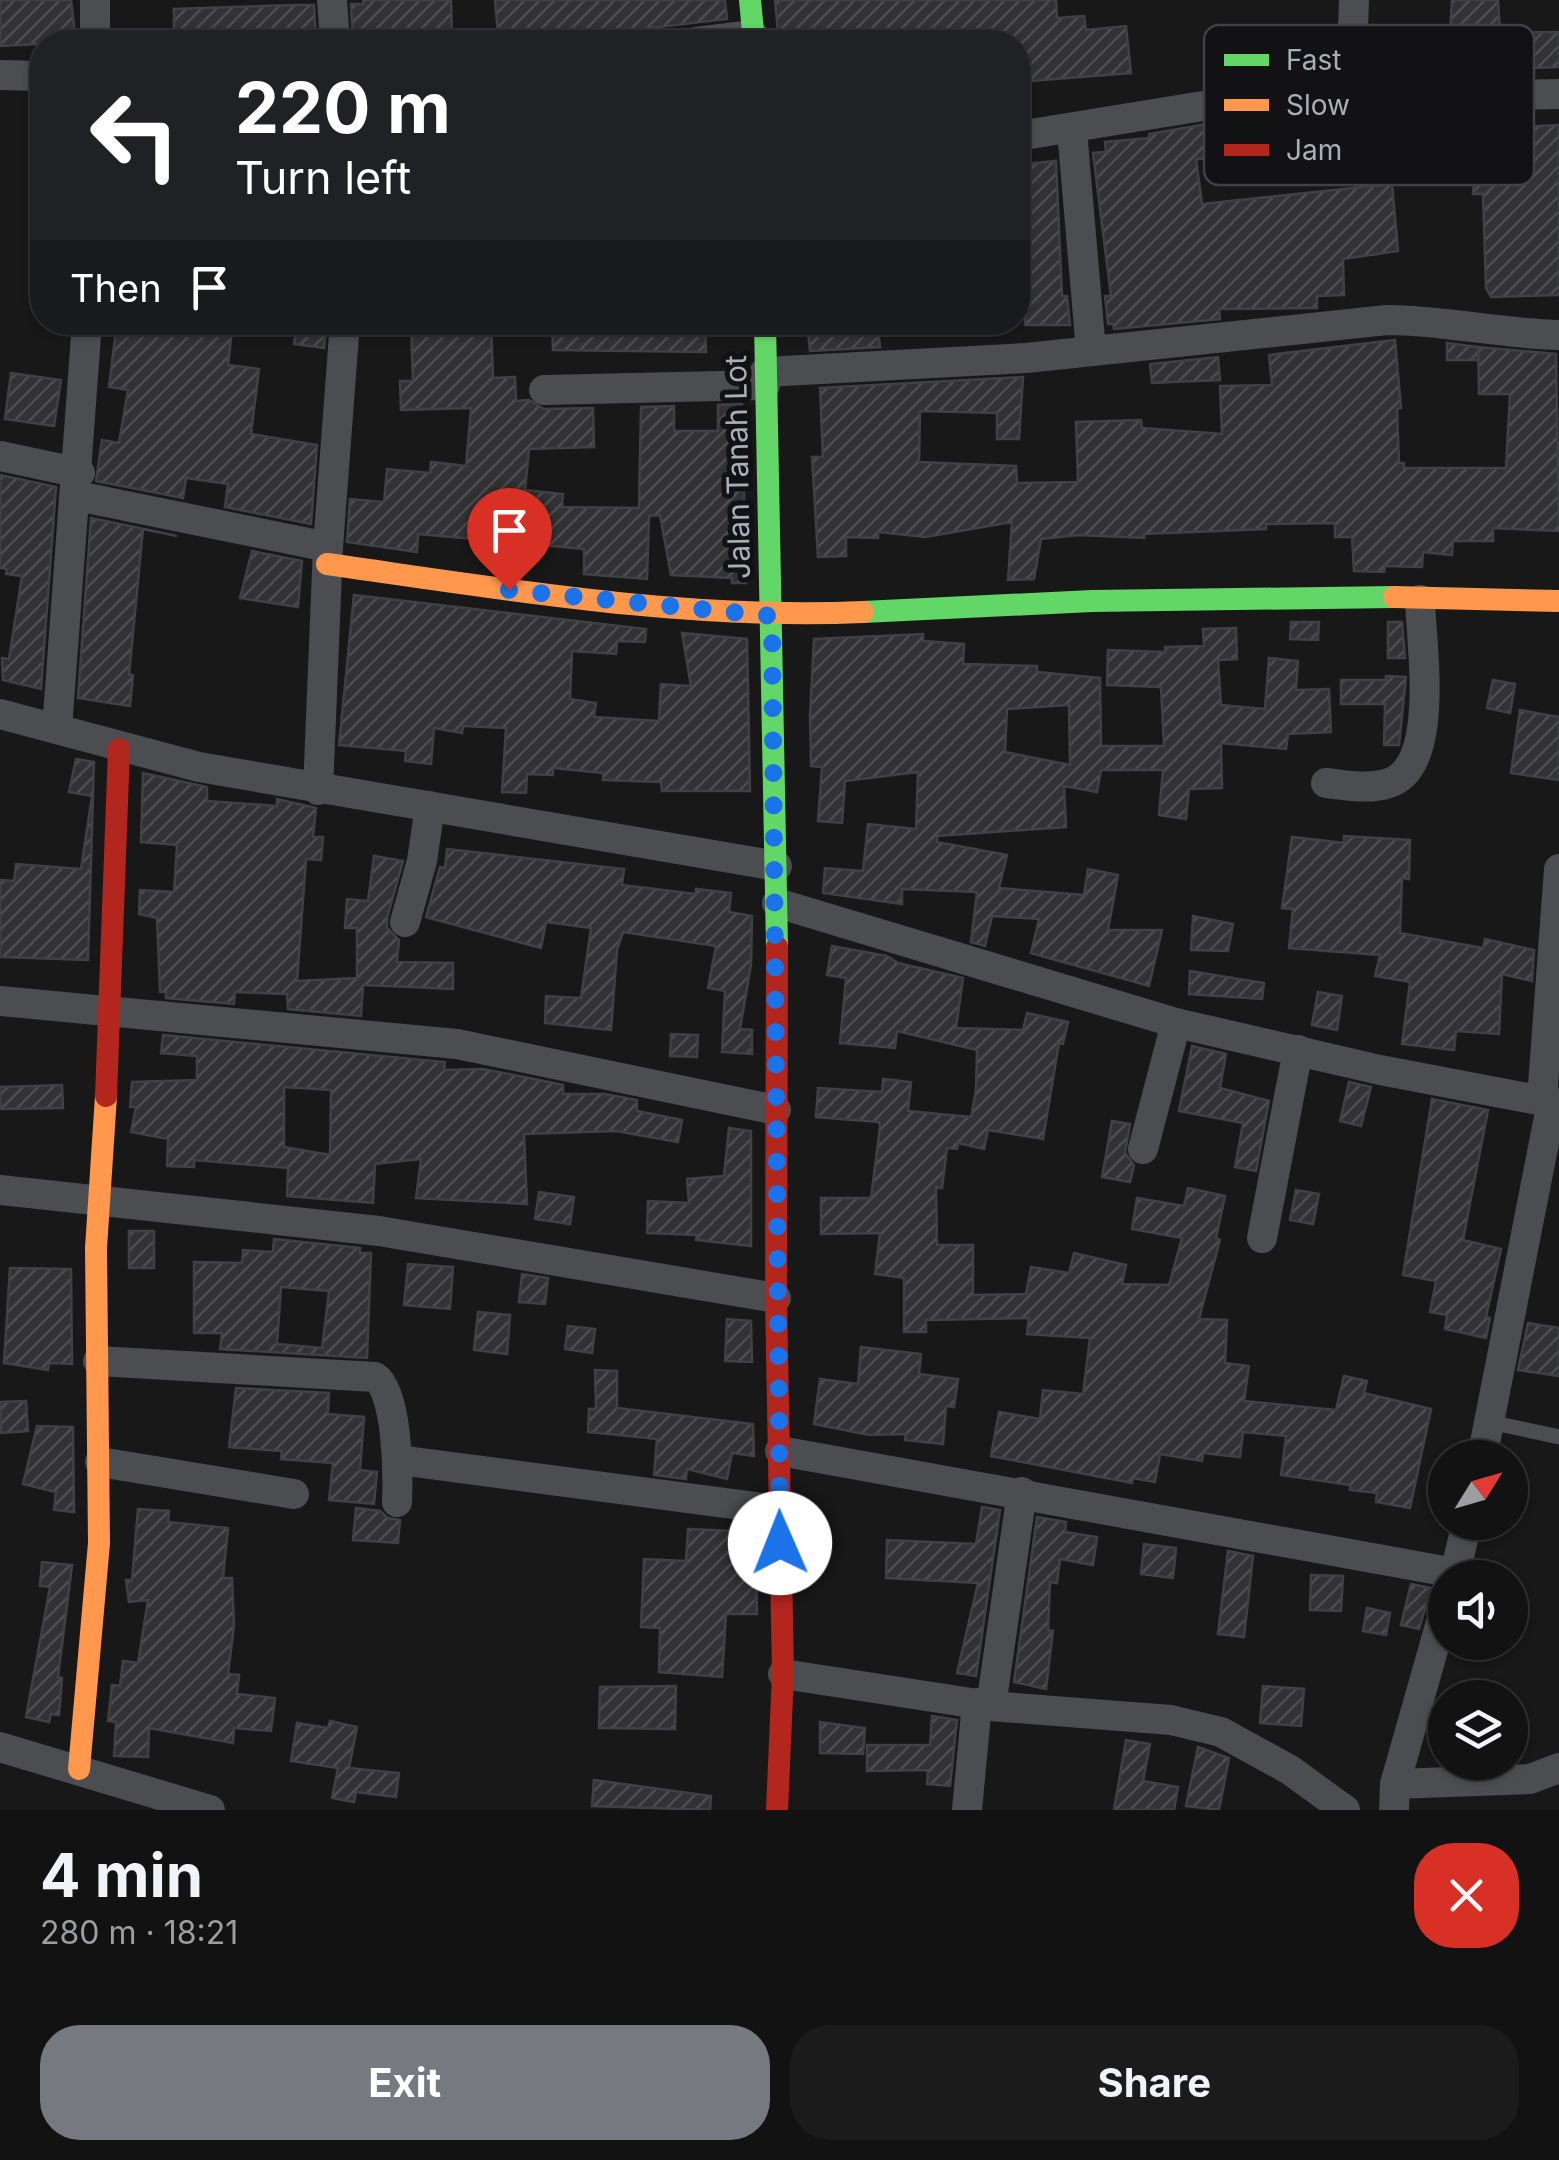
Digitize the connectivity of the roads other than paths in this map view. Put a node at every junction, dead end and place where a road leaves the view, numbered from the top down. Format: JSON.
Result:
{"nodes":[{"id":1,"x":94,"y":0,"type":"edge"},
{"id":2,"x":332,"y":0,"type":"edge"},
{"id":3,"x":750,"y":0,"type":"edge"},
{"id":4,"x":1354,"y":0,"type":"edge"},
{"id":5,"x":1353,"y":25,"type":"edge"},
{"id":6,"x":95,"y":30,"type":"edge"},
{"id":7,"x":334,"y":30,"type":"edge"},
{"id":8,"x":753,"y":30,"type":"edge"},
{"id":9,"x":0,"y":75,"type":"edge"},
{"id":10,"x":30,"y":76,"type":"edge"},
{"id":11,"x":1559,"y":94,"type":"edge"},
{"id":12,"x":1534,"y":95,"type":"edge"},
{"id":13,"x":1204,"y":107,"type":"edge"},
{"id":14,"x":1072,"y":130,"type":"junction"},
{"id":15,"x":1030,"y":135,"type":"edge"},
{"id":16,"x":87,"y":335,"type":"edge"},
{"id":17,"x":344,"y":335,"type":"edge"},
{"id":18,"x":765,"y":335,"type":"edge"},
{"id":19,"x":1559,"y":335,"type":"edge"},
{"id":20,"x":1090,"y":351,"type":"junction"},
{"id":21,"x":765,"y":378,"type":"junction"},
{"id":22,"x":544,"y":390,"type":"dead end"},
{"id":23,"x":0,"y":456,"type":"edge"},
{"id":24,"x":78,"y":484,"type":"junction"},
{"id":25,"x":328,"y":556,"type":"junction"},
{"id":26,"x":1420,"y":600,"type":"junction"},
{"id":27,"x":1559,"y":600,"type":"edge"},
{"id":28,"x":772,"y":616,"type":"junction"},
{"id":29,"x":0,"y":714,"type":"edge"},
{"id":30,"x":57,"y":729,"type":"junction"},
{"id":31,"x":119,"y":749,"type":"junction"},
{"id":32,"x":1326,"y":783,"type":"dead end"},
{"id":33,"x":318,"y":790,"type":"junction"},
{"id":34,"x":430,"y":806,"type":"junction"},
{"id":35,"x":777,"y":866,"type":"junction"},
{"id":36,"x":1558,"y":882,"type":"edge"},
{"id":37,"x":777,"y":903,"type":"junction"},
{"id":38,"x":405,"y":922,"type":"dead end"},
{"id":39,"x":0,"y":1001,"type":"edge"},
{"id":40,"x":110,"y":1012,"type":"junction"},
{"id":41,"x":1176,"y":1023,"type":"junction"},
{"id":42,"x":1298,"y":1050,"type":"junction"},
{"id":43,"x":1551,"y":1102,"type":"edge"},
{"id":44,"x":776,"y":1110,"type":"junction"},
{"id":45,"x":1143,"y":1148,"type":"dead end"},
{"id":46,"x":0,"y":1190,"type":"edge"},
{"id":47,"x":98,"y":1199,"type":"junction"},
{"id":48,"x":1262,"y":1238,"type":"dead end"},
{"id":49,"x":776,"y":1298,"type":"junction"},
{"id":50,"x":98,"y":1361,"type":"junction"},
{"id":51,"x":1490,"y":1422,"type":"junction"},
{"id":52,"x":1559,"y":1438,"type":"edge"},
{"id":53,"x":1486,"y":1440,"type":"edge"},
{"id":54,"x":780,"y":1451,"type":"junction"},
{"id":55,"x":398,"y":1460,"type":"junction"},
{"id":56,"x":100,"y":1462,"type":"junction"},
{"id":57,"x":1022,"y":1492,"type":"junction"},
{"id":58,"x":294,"y":1494,"type":"dead end"},
{"id":59,"x":397,"y":1502,"type":"dead end"},
{"id":60,"x":779,"y":1510,"type":"junction"},
{"id":61,"x":1428,"y":1570,"type":"edge"},
{"id":62,"x":1431,"y":1660,"type":"edge"},
{"id":63,"x":782,"y":1674,"type":"junction"},
{"id":64,"x":984,"y":1704,"type":"junction"},
{"id":65,"x":0,"y":1747,"type":"edge"},
{"id":66,"x":1559,"y":1768,"type":"edge"},
{"id":67,"x":79,"y":1769,"type":"junction"},
{"id":68,"x":1395,"y":1797,"type":"edge"},
{"id":69,"x":210,"y":1810,"type":"edge"},
{"id":70,"x":777,"y":1810,"type":"edge"},
{"id":71,"x":967,"y":1810,"type":"edge"},
{"id":72,"x":1344,"y":1810,"type":"edge"}],
"edges":[{"from":1,"to":6,"type":"street"},
{"from":2,"to":7,"type":"street"},
{"from":3,"to":8,"type":"street"},
{"from":4,"to":5,"type":"street"},
{"from":9,"to":10,"type":"street"},
{"from":11,"to":12,"type":"street"},
{"from":13,"to":14,"type":"street"},
{"from":14,"to":15,"type":"street"},
{"from":14,"to":20,"type":"street"},
{"from":16,"to":24,"type":"street"},
{"from":17,"to":25,"type":"street"},
{"from":18,"to":21,"type":"street","name":"Jalan Tanah Lot"},
{"from":19,"to":20,"type":"street"},
{"from":20,"to":21,"type":"street"},
{"from":21,"to":22,"type":"street"},
{"from":21,"to":28,"type":"street","name":"Jalan Tanah Lot"},
{"from":23,"to":24,"type":"street"},
{"from":24,"to":25,"type":"street"},
{"from":24,"to":30,"type":"street"},
{"from":25,"to":28,"type":"street"},
{"from":25,"to":33,"type":"street"},
{"from":26,"to":27,"type":"street"},
{"from":26,"to":28,"type":"street"},
{"from":26,"to":32,"type":"street"},
{"from":28,"to":35,"type":"street","name":"Jalan Tanah Lot"},
{"from":29,"to":30,"type":"street"},
{"from":30,"to":31,"type":"street"},
{"from":31,"to":33,"type":"street"},
{"from":31,"to":40,"type":"street"},
{"from":33,"to":34,"type":"street"},
{"from":34,"to":35,"type":"street"},
{"from":34,"to":38,"type":"street"},
{"from":35,"to":37,"type":"street","name":"Jalan Tanah Lot"},
{"from":36,"to":43,"type":"street"},
{"from":37,"to":41,"type":"street"},
{"from":37,"to":44,"type":"street","name":"Jalan Tanah Lot"},
{"from":39,"to":40,"type":"street"},
{"from":40,"to":44,"type":"street"},
{"from":40,"to":47,"type":"street"},
{"from":41,"to":42,"type":"street"},
{"from":41,"to":45,"type":"street"},
{"from":42,"to":43,"type":"street"},
{"from":42,"to":48,"type":"street"},
{"from":43,"to":51,"type":"street"},
{"from":44,"to":49,"type":"street","name":"Jalan Tanah Lot"},
{"from":46,"to":47,"type":"street"},
{"from":47,"to":49,"type":"street"},
{"from":47,"to":50,"type":"street"},
{"from":49,"to":54,"type":"street","name":"Jalan Tanah Lot"},
{"from":50,"to":55,"type":"street"},
{"from":50,"to":56,"type":"street"},
{"from":51,"to":52,"type":"lane"},
{"from":51,"to":53,"type":"street"},
{"from":54,"to":57,"type":"street"},
{"from":54,"to":60,"type":"street","name":"Jalan Tanah Lot"},
{"from":55,"to":59,"type":"street"},
{"from":55,"to":60,"type":"street"},
{"from":56,"to":58,"type":"street"},
{"from":56,"to":67,"type":"street"},
{"from":57,"to":61,"type":"street"},
{"from":57,"to":64,"type":"street"},
{"from":60,"to":63,"type":"street","name":"Jalan Tanah Lot"},
{"from":62,"to":68,"type":"street"},
{"from":63,"to":64,"type":"street"},
{"from":63,"to":70,"type":"street","name":"Jalan Tanah Lot"},
{"from":64,"to":71,"type":"street"},
{"from":64,"to":72,"type":"street"},
{"from":65,"to":67,"type":"street"},
{"from":66,"to":68,"type":"street"},
{"from":67,"to":69,"type":"street"}]}
